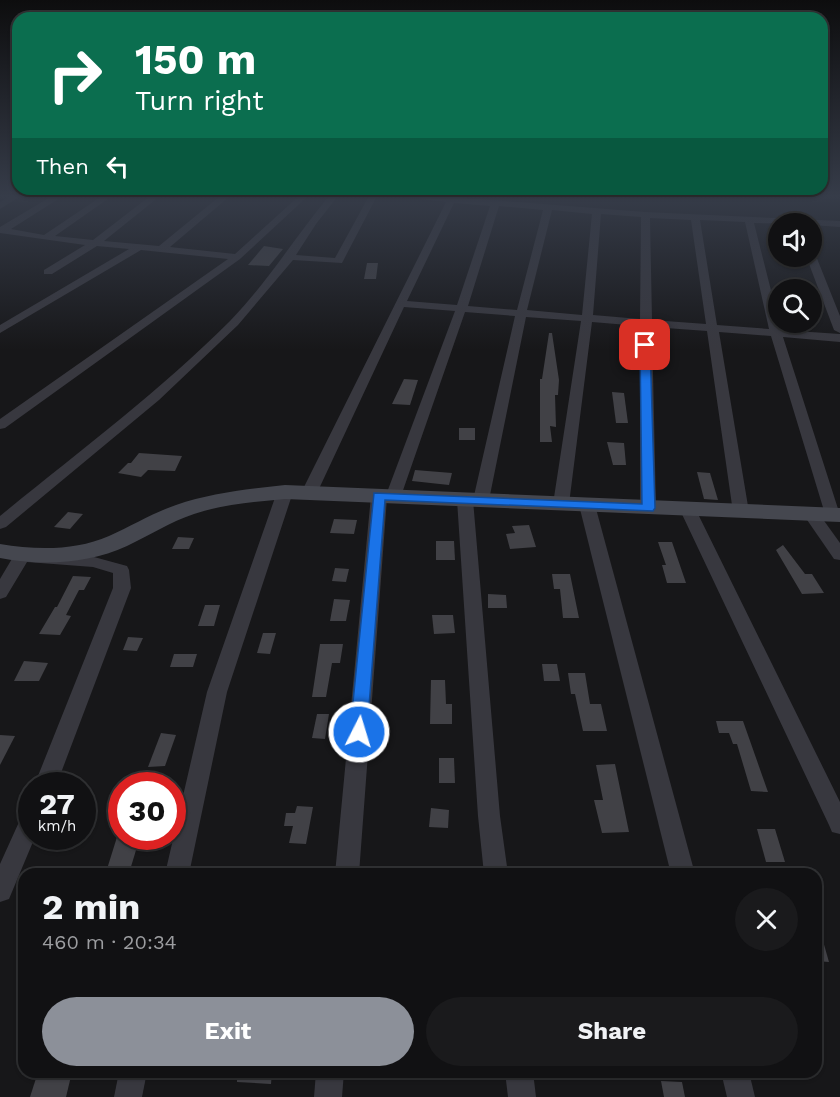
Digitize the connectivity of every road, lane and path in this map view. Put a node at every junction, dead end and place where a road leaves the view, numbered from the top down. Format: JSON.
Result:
{"nodes":[{"id":1,"x":88,"y":247,"type":"edge"},
{"id":2,"x":131,"y":247,"type":"edge"},
{"id":3,"x":164,"y":247,"type":"edge"},
{"id":4,"x":248,"y":247,"type":"edge"},
{"id":5,"x":296,"y":247,"type":"edge"},
{"id":6,"x":345,"y":247,"type":"edge"},
{"id":7,"x":429,"y":247,"type":"edge"},
{"id":8,"x":481,"y":247,"type":"edge"},
{"id":9,"x":538,"y":247,"type":"edge"},
{"id":10,"x":594,"y":247,"type":"edge"},
{"id":11,"x":645,"y":247,"type":"edge"},
{"id":12,"x":700,"y":247,"type":"edge"},
{"id":13,"x":756,"y":247,"type":"edge"},
{"id":14,"x":138,"y":248,"type":"junction"},
{"id":15,"x":161,"y":250,"type":"junction"},
{"id":16,"x":237,"y":257,"type":"junction"},
{"id":17,"x":290,"y":257,"type":"junction"},
{"id":18,"x":815,"y":267,"type":"edge"},
{"id":19,"x":48,"y":272,"type":"dead end"},
{"id":20,"x":768,"y":299,"type":"edge"},
{"id":21,"x":402,"y":304,"type":"junction"},
{"id":22,"x":461,"y":309,"type":"junction"},
{"id":23,"x":521,"y":314,"type":"junction"},
{"id":24,"x":587,"y":317,"type":"junction"},
{"id":25,"x":645,"y":322,"type":"junction"},
{"id":26,"x":714,"y":329,"type":"junction"},
{"id":27,"x":0,"y":330,"type":"edge"},
{"id":28,"x":840,"y":330,"type":"edge"},
{"id":29,"x":768,"y":332,"type":"edge"},
{"id":30,"x":776,"y":333,"type":"joint"},
{"id":31,"x":840,"y":338,"type":"edge"},
{"id":32,"x":0,"y":425,"type":"edge"},
{"id":33,"x":285,"y":492,"type":"junction"},
{"id":34,"x":309,"y":493,"type":"junction"},
{"id":35,"x":386,"y":496,"type":"junction"},
{"id":36,"x":473,"y":500,"type":"junction"},
{"id":37,"x":561,"y":504,"type":"junction"},
{"id":38,"x":587,"y":505,"type":"junction"},
{"id":39,"x":648,"y":508,"type":"junction"},
{"id":40,"x":688,"y":510,"type":"junction"},
{"id":41,"x":741,"y":512,"type":"junction"},
{"id":42,"x":828,"y":514,"type":"edge"},
{"id":43,"x":0,"y":524,"type":"edge"},
{"id":44,"x":11,"y":553,"type":"edge"},
{"id":45,"x":840,"y":555,"type":"edge"},
{"id":46,"x":0,"y":593,"type":"edge"},
{"id":47,"x":50,"y":772,"type":"edge"},
{"id":48,"x":840,"y":825,"type":"edge"},
{"id":49,"x":18,"y":850,"type":"edge"},
{"id":50,"x":178,"y":868,"type":"edge"},
{"id":51,"x":348,"y":868,"type":"edge"},
{"id":52,"x":495,"y":868,"type":"edge"},
{"id":53,"x":681,"y":868,"type":"edge"},
{"id":54,"x":0,"y":891,"type":"edge"},
{"id":55,"x":132,"y":1078,"type":"edge"},
{"id":56,"x":330,"y":1078,"type":"edge"},
{"id":57,"x":520,"y":1078,"type":"edge"},
{"id":58,"x":736,"y":1078,"type":"edge"},
{"id":59,"x":128,"y":1097,"type":"edge"},
{"id":60,"x":328,"y":1097,"type":"edge"},
{"id":61,"x":522,"y":1097,"type":"edge"},
{"id":62,"x":741,"y":1097,"type":"edge"}],
"edges":[{"from":1,"to":19,"type":"street"},
{"from":2,"to":14,"type":"street"},
{"from":3,"to":15,"type":"street"},
{"from":4,"to":16,"type":"street"},
{"from":5,"to":17,"type":"street"},
{"from":6,"to":17,"type":"street"},
{"from":7,"to":21,"type":"street"},
{"from":8,"to":22,"type":"street"},
{"from":9,"to":23,"type":"street"},
{"from":10,"to":24,"type":"street"},
{"from":11,"to":25,"type":"street"},
{"from":12,"to":26,"type":"street"},
{"from":13,"to":20,"type":"street"},
{"from":14,"to":15,"type":"street"},
{"from":14,"to":27,"type":"street"},
{"from":15,"to":16,"type":"street"},
{"from":16,"to":32,"type":"street"},
{"from":17,"to":43,"type":"street"},
{"from":18,"to":28,"type":"street"},
{"from":21,"to":22,"type":"street"},
{"from":21,"to":34,"type":"street"},
{"from":22,"to":23,"type":"street"},
{"from":22,"to":35,"type":"street"},
{"from":23,"to":24,"type":"street"},
{"from":23,"to":36,"type":"street"},
{"from":24,"to":25,"type":"street"},
{"from":24,"to":37,"type":"street"},
{"from":25,"to":26,"type":"street"},
{"from":25,"to":39,"type":"street"},
{"from":26,"to":29,"type":"street"},
{"from":26,"to":41,"type":"street"},
{"from":30,"to":31,"type":"street"},
{"from":30,"to":42,"type":"street"},
{"from":33,"to":34,"type":"street"},
{"from":33,"to":44,"type":"street"},
{"from":33,"to":50,"type":"street"},
{"from":34,"to":35,"type":"street"},
{"from":35,"to":36,"type":"street"},
{"from":35,"to":51,"type":"street"},
{"from":36,"to":37,"type":"street"},
{"from":36,"to":52,"type":"street"},
{"from":37,"to":38,"type":"street"},
{"from":38,"to":39,"type":"street"},
{"from":38,"to":53,"type":"street"},
{"from":39,"to":40,"type":"street"},
{"from":40,"to":41,"type":"street"},
{"from":40,"to":48,"type":"street"},
{"from":41,"to":42,"type":"street"},
{"from":42,"to":45,"type":"street"},
{"from":44,"to":46,"type":"street"},
{"from":44,"to":47,"type":"street"},
{"from":49,"to":54,"type":"street"},
{"from":55,"to":59,"type":"street"},
{"from":56,"to":60,"type":"street"},
{"from":57,"to":61,"type":"street"},
{"from":58,"to":62,"type":"street"}]}
